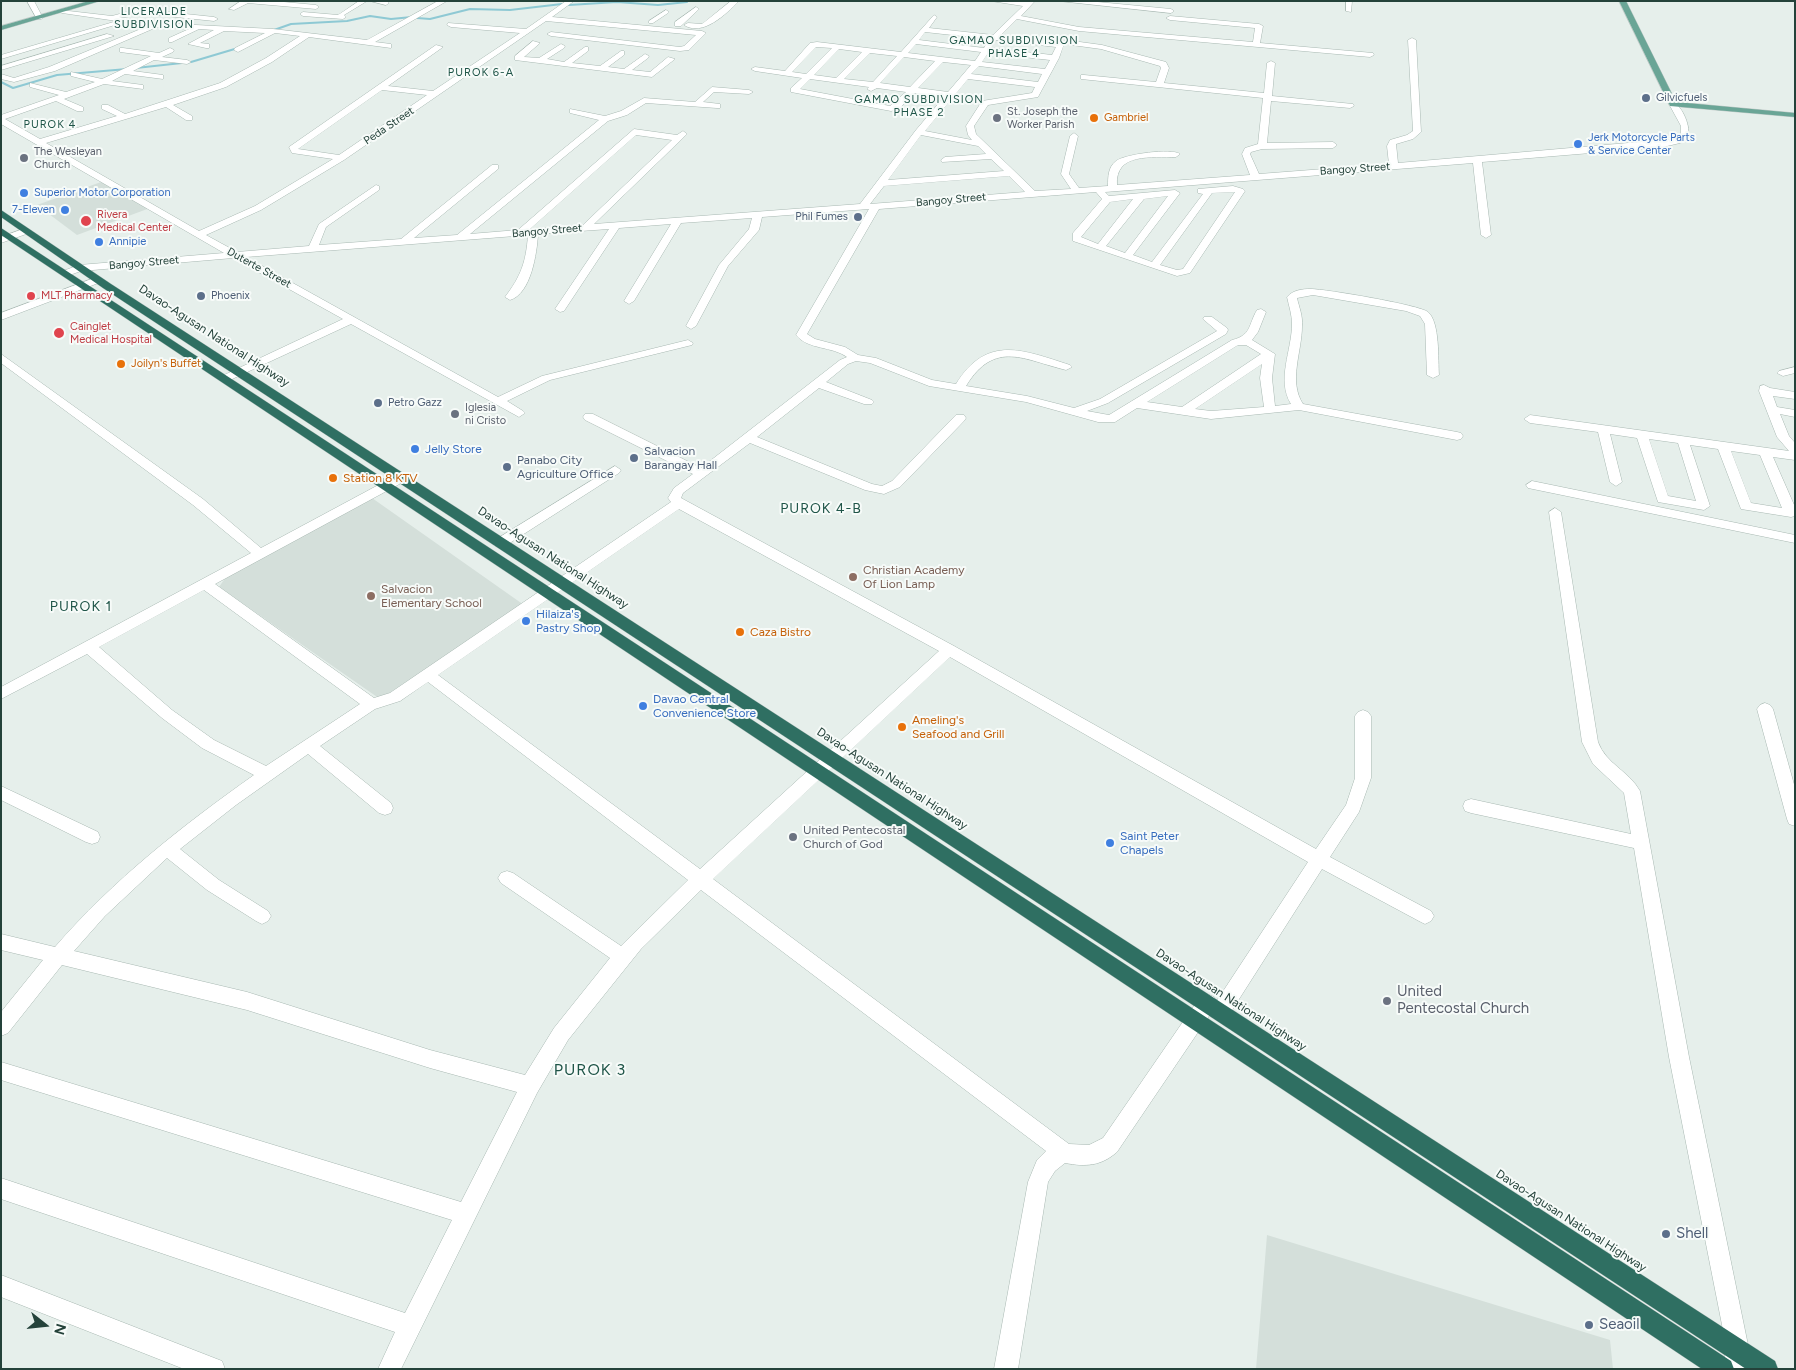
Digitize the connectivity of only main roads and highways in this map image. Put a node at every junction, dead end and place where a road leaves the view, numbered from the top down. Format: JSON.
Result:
{"nodes":[{"id":1,"x":97,"y":1,"type":"edge"},
{"id":2,"x":1622,"y":1,"type":"edge"},
{"id":3,"x":1,"y":28,"type":"edge"},
{"id":4,"x":1795,"y":115,"type":"edge"},
{"id":5,"x":2,"y":214,"type":"edge"},
{"id":6,"x":4,"y":236,"type":"edge"},
{"id":7,"x":157,"y":319,"type":"junction"},
{"id":8,"x":144,"y":324,"type":"junction"},
{"id":9,"x":336,"y":436,"type":"junction"},
{"id":10,"x":323,"y":442,"type":"junction"},
{"id":11,"x":394,"y":481,"type":"junction"},
{"id":12,"x":468,"y":530,"type":"junction"},
{"id":13,"x":555,"y":587,"type":"junction"},
{"id":14,"x":825,"y":764,"type":"junction"},
{"id":15,"x":1735,"y":1359,"type":"edge"},
{"id":16,"x":1723,"y":1369,"type":"edge"},
{"id":17,"x":1768,"y":1369,"type":"edge"}],
"edges":[{"from":1,"to":3,"type":"main road"},
{"from":2,"to":4,"type":"main road","name":"Bangoy Street"},
{"from":5,"to":7,"type":"highway","name":"Davao-Agusan National Highway"},
{"from":6,"to":8,"type":"highway","name":"Davao-Agusan National Highway"},
{"from":7,"to":8,"type":"highway"},
{"from":7,"to":9,"type":"highway","name":"Davao-Agusan National Highway"},
{"from":8,"to":10,"type":"highway","name":"Davao-Agusan National Highway"},
{"from":9,"to":10,"type":"highway"},
{"from":9,"to":11,"type":"highway","name":"Davao-Agusan National Highway"},
{"from":10,"to":11,"type":"highway","name":"Davao-Agusan National Highway"},
{"from":11,"to":12,"type":"highway","name":"Davao-Agusan National Highway"},
{"from":12,"to":13,"type":"highway","name":"Davao-Agusan National Highway"},
{"from":12,"to":13,"type":"highway","name":"Davao-Agusan National Highway"},
{"from":13,"to":14,"type":"highway","name":"Davao-Agusan National Highway"},
{"from":14,"to":15,"type":"highway","name":"Davao-Agusan National Highway"},
{"from":14,"to":16,"type":"highway","name":"Davao-Agusan National Highway"},
{"from":15,"to":17,"type":"highway","name":"Davao-Agusan National Highway"}]}
